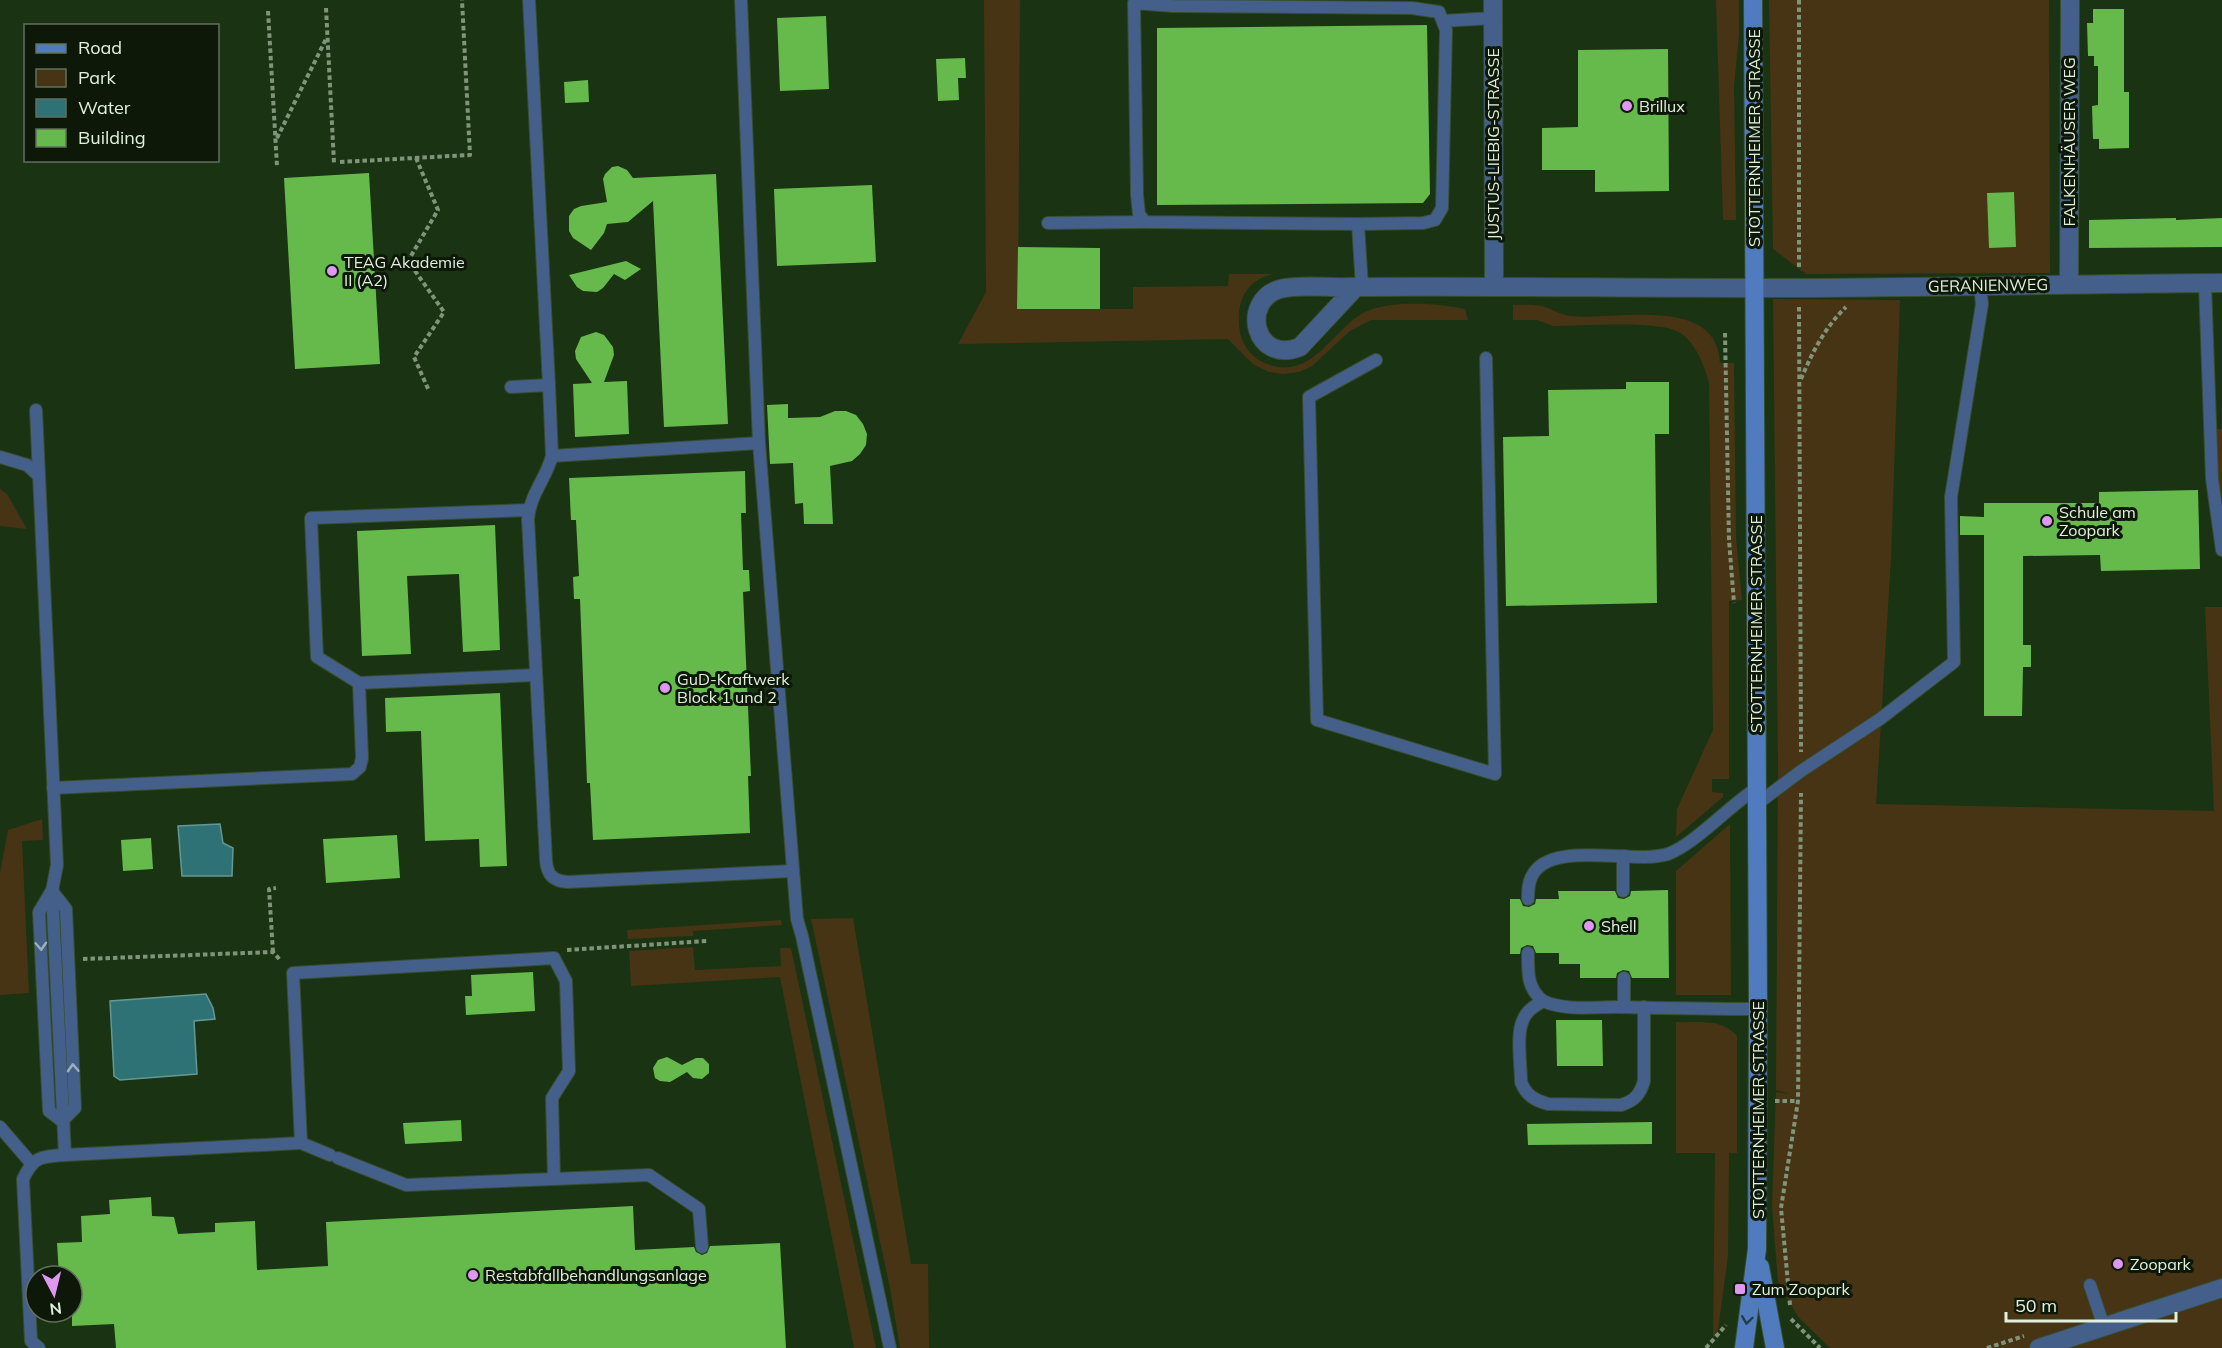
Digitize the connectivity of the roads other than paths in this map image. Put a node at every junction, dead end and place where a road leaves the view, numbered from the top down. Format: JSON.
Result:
{"nodes":[{"id":1,"x":529,"y":0,"type":"edge"},
{"id":2,"x":741,"y":0,"type":"edge"},
{"id":3,"x":1754,"y":0,"type":"edge"},
{"id":4,"x":2070,"y":0,"type":"edge"},
{"id":5,"x":1493,"y":9,"type":"edge"},
{"id":6,"x":1443,"y":21,"type":"junction"},
{"id":7,"x":1048,"y":222,"type":"dead end"},
{"id":8,"x":1145,"y":222,"type":"junction"},
{"id":9,"x":1358,"y":224,"type":"junction"},
{"id":10,"x":2213,"y":283,"type":"edge"},
{"id":11,"x":2069,"y":284,"type":"junction"},
{"id":12,"x":1980,"y":285,"type":"junction"},
{"id":13,"x":1359,"y":287,"type":"junction"},
{"id":14,"x":1494,"y":287,"type":"junction"},
{"id":15,"x":1754,"y":288,"type":"junction"},
{"id":16,"x":1486,"y":358,"type":"dead end"},
{"id":17,"x":1376,"y":360,"type":"dead end"},
{"id":18,"x":549,"y":385,"type":"junction"},
{"id":19,"x":511,"y":387,"type":"dead end"},
{"id":20,"x":36,"y":410,"type":"dead end"},
{"id":21,"x":759,"y":443,"type":"junction"},
{"id":22,"x":552,"y":456,"type":"junction"},
{"id":23,"x":0,"y":457,"type":"edge"},
{"id":24,"x":39,"y":476,"type":"junction"},
{"id":25,"x":529,"y":510,"type":"junction"},
{"id":26,"x":2222,"y":550,"type":"edge"},
{"id":27,"x":536,"y":675,"type":"junction"},
{"id":28,"x":359,"y":683,"type":"junction"},
{"id":29,"x":53,"y":788,"type":"junction"},
{"id":30,"x":1757,"y":796,"type":"junction"},
{"id":31,"x":1623,"y":856,"type":"junction"},
{"id":32,"x":792,"y":871,"type":"junction"},
{"id":33,"x":52,"y":891,"type":"junction"},
{"id":34,"x":1623,"y":891,"type":"dead end"},
{"id":35,"x":1528,"y":898,"type":"dead end"},
{"id":36,"x":1528,"y":953,"type":"dead end"},
{"id":37,"x":1624,"y":978,"type":"dead end"},
{"id":38,"x":1543,"y":1001,"type":"junction"},
{"id":39,"x":1624,"y":1007,"type":"junction"},
{"id":40,"x":1644,"y":1007,"type":"junction"},
{"id":41,"x":1758,"y":1009,"type":"junction"},
{"id":42,"x":62,"y":1121,"type":"junction"},
{"id":43,"x":0,"y":1127,"type":"edge"},
{"id":44,"x":301,"y":1143,"type":"junction"},
{"id":45,"x":65,"y":1155,"type":"junction"},
{"id":46,"x":31,"y":1163,"type":"junction"},
{"id":47,"x":554,"y":1179,"type":"junction"},
{"id":48,"x":702,"y":1247,"type":"dead end"},
{"id":49,"x":1757,"y":1249,"type":"junction"},
{"id":50,"x":2090,"y":1285,"type":"dead end"},
{"id":51,"x":2222,"y":1288,"type":"edge"},
{"id":52,"x":2104,"y":1327,"type":"junction"},
{"id":53,"x":39,"y":1348,"type":"edge"},
{"id":54,"x":890,"y":1348,"type":"edge"},
{"id":55,"x":1744,"y":1348,"type":"edge"},
{"id":56,"x":1775,"y":1348,"type":"edge"},
{"id":57,"x":2039,"y":1348,"type":"edge"}],
"edges":[{"from":1,"to":18,"type":"lane"},
{"from":2,"to":21,"type":"lane"},
{"from":3,"to":15,"type":"main road","name":"STOTTERNHEIMER STRASSE"},
{"from":4,"to":11,"type":"street","name":"FALKENHÄUSER WEG"},
{"from":5,"to":6,"type":"lane"},
{"from":5,"to":14,"type":"street","name":"JUSTUS-LIEBIG-STRASSE"},
{"from":6,"to":8,"type":"lane"},
{"from":6,"to":9,"type":"lane"},
{"from":7,"to":8,"type":"lane"},
{"from":8,"to":9,"type":"lane"},
{"from":9,"to":13,"type":"lane"},
{"from":10,"to":11,"type":"street","name":"GERANIENWEG"},
{"from":10,"to":26,"type":"lane"},
{"from":11,"to":12,"type":"street","name":"GERANIENWEG"},
{"from":12,"to":15,"type":"street","name":"GERANIENWEG"},
{"from":12,"to":30,"type":"lane"},
{"from":13,"to":13,"type":"street"},
{"from":13,"to":14,"type":"street"},
{"from":14,"to":15,"type":"street"},
{"from":15,"to":30,"type":"main road","name":"STOTTERNHEIMER STRASSE"},
{"from":16,"to":17,"type":"lane"},
{"from":18,"to":19,"type":"lane"},
{"from":18,"to":22,"type":"lane"},
{"from":20,"to":24,"type":"lane"},
{"from":21,"to":22,"type":"lane"},
{"from":21,"to":32,"type":"lane"},
{"from":22,"to":25,"type":"lane"},
{"from":23,"to":24,"type":"lane"},
{"from":24,"to":29,"type":"lane"},
{"from":25,"to":27,"type":"lane"},
{"from":25,"to":28,"type":"lane"},
{"from":27,"to":28,"type":"lane"},
{"from":27,"to":32,"type":"lane"},
{"from":28,"to":29,"type":"lane"},
{"from":29,"to":33,"type":"lane"},
{"from":30,"to":31,"type":"lane"},
{"from":30,"to":41,"type":"main road","name":"STOTTERNHEIMER STRASSE"},
{"from":31,"to":34,"type":"lane"},
{"from":31,"to":35,"type":"lane"},
{"from":32,"to":54,"type":"lane"},
{"from":33,"to":42,"type":"lane"},
{"from":42,"to":33,"type":"lane","one_way":true},
{"from":36,"to":38,"type":"lane"},
{"from":37,"to":39,"type":"lane"},
{"from":38,"to":39,"type":"lane"},
{"from":38,"to":40,"type":"lane"},
{"from":39,"to":40,"type":"lane"},
{"from":40,"to":41,"type":"lane"},
{"from":41,"to":49,"type":"main road","name":"STOTTERNHEIMER STRASSE"},
{"from":42,"to":45,"type":"lane"},
{"from":43,"to":46,"type":"lane"},
{"from":44,"to":45,"type":"lane"},
{"from":44,"to":47,"type":"lane"},
{"from":44,"to":47,"type":"lane"},
{"from":45,"to":46,"type":"lane"},
{"from":46,"to":53,"type":"lane"},
{"from":47,"to":48,"type":"lane"},
{"from":49,"to":55,"type":"main road","one_way":true},
{"from":49,"to":56,"type":"main road"},
{"from":50,"to":52,"type":"lane"},
{"from":51,"to":52,"type":"street"},
{"from":52,"to":57,"type":"street"}]}
